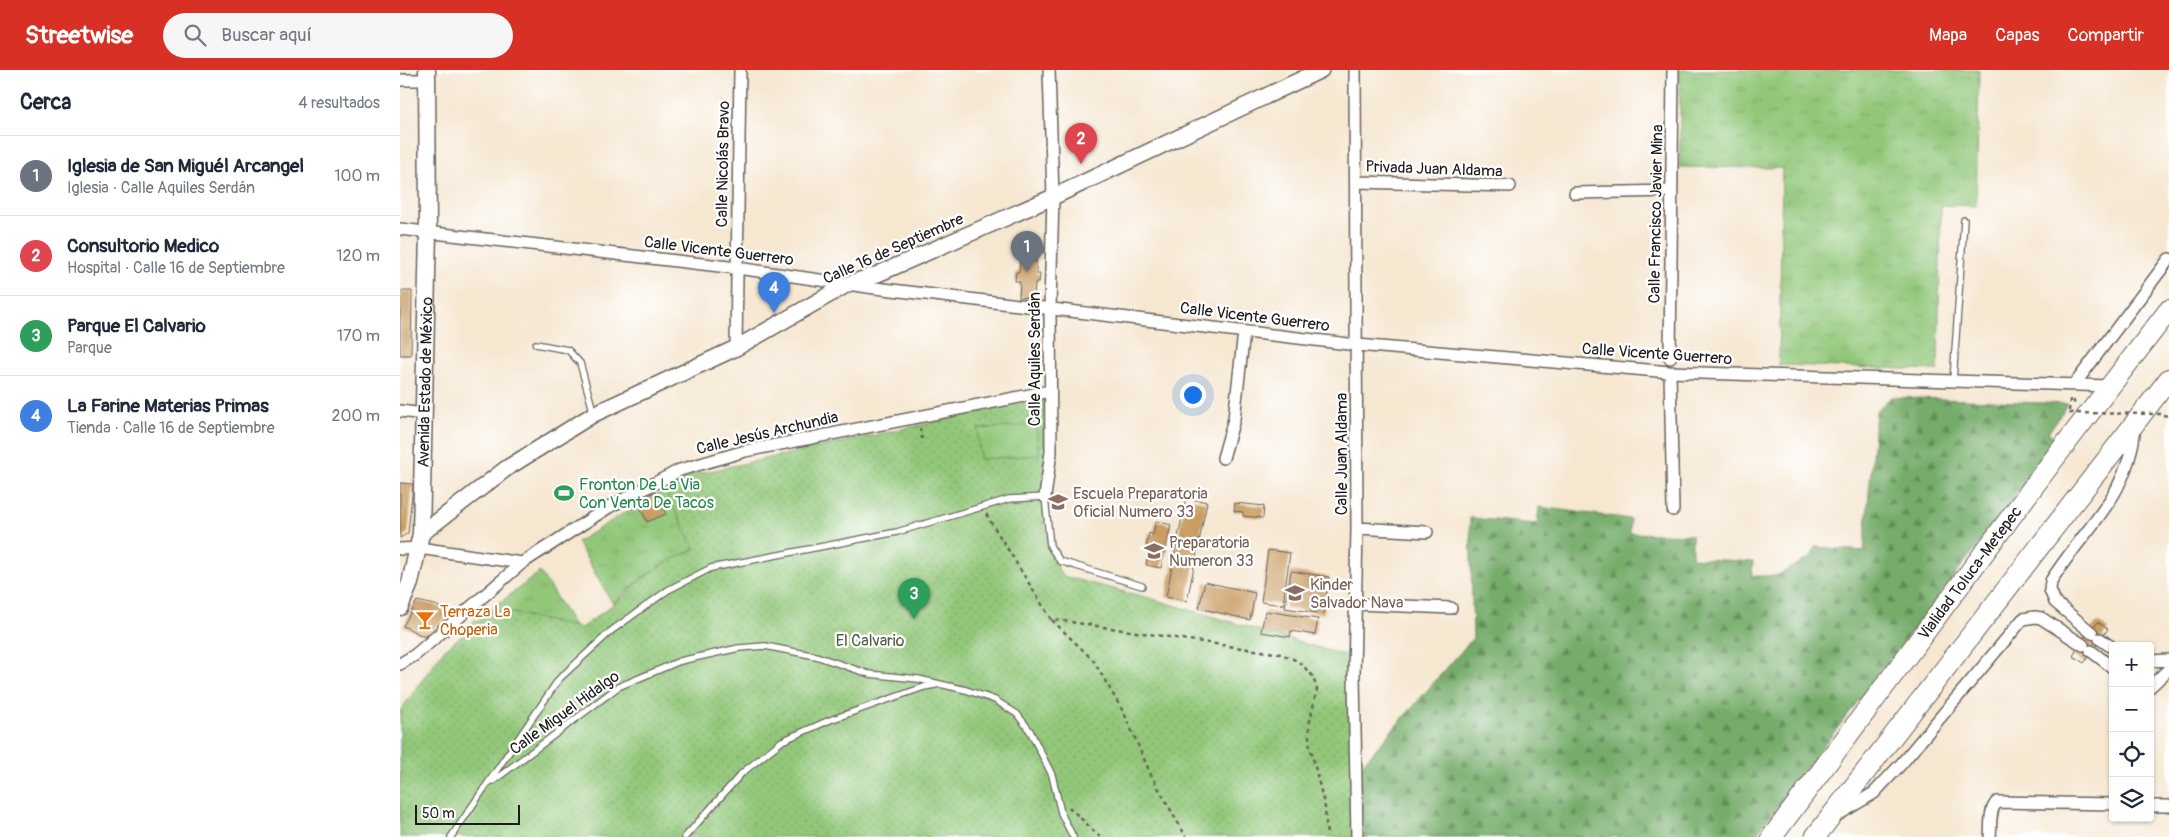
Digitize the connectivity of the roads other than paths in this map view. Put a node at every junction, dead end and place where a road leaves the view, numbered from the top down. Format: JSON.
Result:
{"nodes":[{"id":1,"x":740,"y":70,"type":"edge"},
{"id":2,"x":1049,"y":70,"type":"edge"},
{"id":3,"x":1321,"y":70,"type":"edge"},
{"id":4,"x":1354,"y":70,"type":"edge"},
{"id":5,"x":1673,"y":70,"type":"edge"},
{"id":6,"x":427,"y":75,"type":"edge"},
{"id":7,"x":400,"y":80,"type":"edge"},
{"id":8,"x":1356,"y":182,"type":"junction"},
{"id":9,"x":1510,"y":186,"type":"dead end"},
{"id":10,"x":1672,"y":191,"type":"junction"},
{"id":11,"x":1576,"y":193,"type":"dead end"},
{"id":12,"x":1053,"y":197,"type":"junction"},
{"id":13,"x":1964,"y":220,"type":"dead end"},
{"id":14,"x":400,"y":230,"type":"edge"},
{"id":15,"x":428,"y":232,"type":"junction"},
{"id":16,"x":2169,"y":259,"type":"edge"},
{"id":17,"x":737,"y":268,"type":"junction"},
{"id":18,"x":848,"y":284,"type":"junction"},
{"id":19,"x":1050,"y":308,"type":"junction"},
{"id":20,"x":2169,"y":310,"type":"edge"},
{"id":21,"x":1244,"y":332,"type":"junction"},
{"id":22,"x":536,"y":344,"type":"dead end"},
{"id":23,"x":1357,"y":345,"type":"junction"},
{"id":24,"x":736,"y":348,"type":"junction"},
{"id":25,"x":1670,"y":358,"type":"dead end"},
{"id":26,"x":1670,"y":372,"type":"junction"},
{"id":27,"x":2169,"y":379,"type":"edge"},
{"id":28,"x":1953,"y":381,"type":"junction"},
{"id":29,"x":2074,"y":385,"type":"junction"},
{"id":30,"x":2109,"y":386,"type":"junction"},
{"id":31,"x":1050,"y":391,"type":"junction"},
{"id":32,"x":2162,"y":404,"type":"edge"},
{"id":33,"x":400,"y":411,"type":"edge"},
{"id":34,"x":424,"y":414,"type":"junction"},
{"id":35,"x":594,"y":414,"type":"junction"},
{"id":36,"x":2136,"y":422,"type":"junction"},
{"id":37,"x":1223,"y":458,"type":"dead end"},
{"id":38,"x":1045,"y":497,"type":"junction"},
{"id":39,"x":1673,"y":510,"type":"dead end"},
{"id":40,"x":1357,"y":528,"type":"junction"},
{"id":41,"x":1427,"y":532,"type":"dead end"},
{"id":42,"x":420,"y":541,"type":"junction"},
{"id":43,"x":400,"y":550,"type":"edge"},
{"id":44,"x":522,"y":564,"type":"junction"},
{"id":45,"x":1142,"y":586,"type":"dead end"},
{"id":46,"x":2055,"y":602,"type":"junction"},
{"id":47,"x":1357,"y":604,"type":"junction"},
{"id":48,"x":400,"y":607,"type":"edge"},
{"id":49,"x":1451,"y":608,"type":"dead end"},
{"id":50,"x":2041,"y":618,"type":"junction"},
{"id":51,"x":2109,"y":645,"type":"edge"},
{"id":52,"x":2169,"y":660,"type":"edge"},
{"id":53,"x":2154,"y":662,"type":"edge"},
{"id":54,"x":400,"y":664,"type":"edge"},
{"id":55,"x":2109,"y":665,"type":"edge"},
{"id":56,"x":2169,"y":669,"type":"edge"},
{"id":57,"x":2154,"y":683,"type":"edge"},
{"id":58,"x":942,"y":684,"type":"junction"},
{"id":59,"x":489,"y":783,"type":"junction"},
{"id":60,"x":2109,"y":804,"type":"edge"},
{"id":61,"x":2154,"y":806,"type":"edge"},
{"id":62,"x":2169,"y":806,"type":"edge"},
{"id":63,"x":1828,"y":820,"type":"junction"},
{"id":64,"x":451,"y":837,"type":"edge"},
{"id":65,"x":685,"y":837,"type":"edge"},
{"id":66,"x":1073,"y":837,"type":"edge"},
{"id":67,"x":1357,"y":837,"type":"edge"},
{"id":68,"x":1772,"y":837,"type":"edge"},
{"id":69,"x":1815,"y":837,"type":"edge"},
{"id":70,"x":1990,"y":837,"type":"edge"}],
"edges":[{"from":1,"to":17,"type":"street","name":"Calle Nicolás Bravo"},
{"from":2,"to":12,"type":"street","name":"Calle Aquiles Serdán"},
{"from":3,"to":12,"type":"street","name":"Calle 16 de Septiembre"},
{"from":4,"to":8,"type":"street","name":"Calle Juan Aldama"},
{"from":5,"to":10,"type":"street","name":"Calle Francisco Javier Mina"},
{"from":6,"to":7,"type":"street"},
{"from":6,"to":15,"type":"main road"},
{"from":8,"to":9,"type":"street","name":"Privada Juan Aldama"},
{"from":8,"to":23,"type":"street","name":"Calle Juan Aldama"},
{"from":10,"to":11,"type":"street"},
{"from":10,"to":25,"type":"street","name":"Calle Francisco Javier Mina"},
{"from":12,"to":18,"type":"street","name":"Calle 16 de Septiembre"},
{"from":12,"to":19,"type":"street","name":"Calle Aquiles Serdán"},
{"from":13,"to":28,"type":"lane"},
{"from":14,"to":15,"type":"street","name":"Calle Vicente Guerrero"},
{"from":15,"to":17,"type":"street","name":"Calle Vicente Guerrero"},
{"from":15,"to":34,"type":"main road","name":"Avenida Estado de México"},
{"from":16,"to":29,"type":"street"},
{"from":17,"to":18,"type":"street","name":"Calle Vicente Guerrero"},
{"from":17,"to":24,"type":"street","name":"Calle Nicolás Bravo"},
{"from":18,"to":19,"type":"street","name":"Calle Vicente Guerrero"},
{"from":18,"to":24,"type":"street","name":"Calle 16 de Septiembre"},
{"from":19,"to":21,"type":"street","name":"Calle Vicente Guerrero"},
{"from":19,"to":31,"type":"street","name":"Calle Aquiles Serdán"},
{"from":20,"to":30,"type":"highway","name":"Vialidad Toluca-Metepec"},
{"from":21,"to":23,"type":"street","name":"Calle Vicente Guerrero"},
{"from":21,"to":37,"type":"street"},
{"from":22,"to":35,"type":"lane"},
{"from":23,"to":26,"type":"street","name":"Calle Vicente Guerrero"},
{"from":23,"to":40,"type":"street","name":"Calle Juan Aldama"},
{"from":24,"to":35,"type":"street","name":"Calle 16 de Septiembre"},
{"from":26,"to":28,"type":"street","name":"Calle Vicente Guerrero"},
{"from":26,"to":39,"type":"street"},
{"from":27,"to":32,"type":"highway"},
{"from":28,"to":29,"type":"street","name":"Calle Vicente Guerrero"},
{"from":29,"to":30,"type":"street","name":"Calle Vicente Guerrero"},
{"from":30,"to":68,"type":"highway","name":"Vialidad Toluca-Metepec"},
{"from":31,"to":38,"type":"street","name":"Calle Aquiles Serdán"},
{"from":31,"to":44,"type":"street","name":"Calle Jesús Archundia"},
{"from":32,"to":36,"type":"highway"},
{"from":33,"to":34,"type":"street"},
{"from":34,"to":42,"type":"main road","name":"Avenida Estado de México"},
{"from":35,"to":42,"type":"street","name":"Calle 16 de Septiembre"},
{"from":36,"to":46,"type":"street"},
{"from":36,"to":63,"type":"highway"},
{"from":38,"to":45,"type":"lane"},
{"from":38,"to":59,"type":"lane"},
{"from":40,"to":41,"type":"street"},
{"from":40,"to":47,"type":"street","name":"Calle Juan Aldama"},
{"from":42,"to":43,"type":"street"},
{"from":42,"to":44,"type":"street"},
{"from":42,"to":48,"type":"main road"},
{"from":44,"to":54,"type":"street","name":"Calle Jesús Archundia"},
{"from":46,"to":50,"type":"street"},
{"from":46,"to":51,"type":"street"},
{"from":47,"to":49,"type":"street"},
{"from":47,"to":67,"type":"street","name":"Calle Juan Aldama"},
{"from":50,"to":55,"type":"street"},
{"from":50,"to":63,"type":"street"},
{"from":52,"to":53,"type":"street"},
{"from":56,"to":57,"type":"street"},
{"from":58,"to":59,"type":"lane","name":"Calle Miguel Hidalgo"},
{"from":58,"to":65,"type":"lane"},
{"from":58,"to":66,"type":"lane","name":"Calle Miguel Hidalgo"},
{"from":59,"to":64,"type":"lane"},
{"from":60,"to":70,"type":"street"},
{"from":61,"to":62,"type":"street"},
{"from":63,"to":69,"type":"highway"}]}
